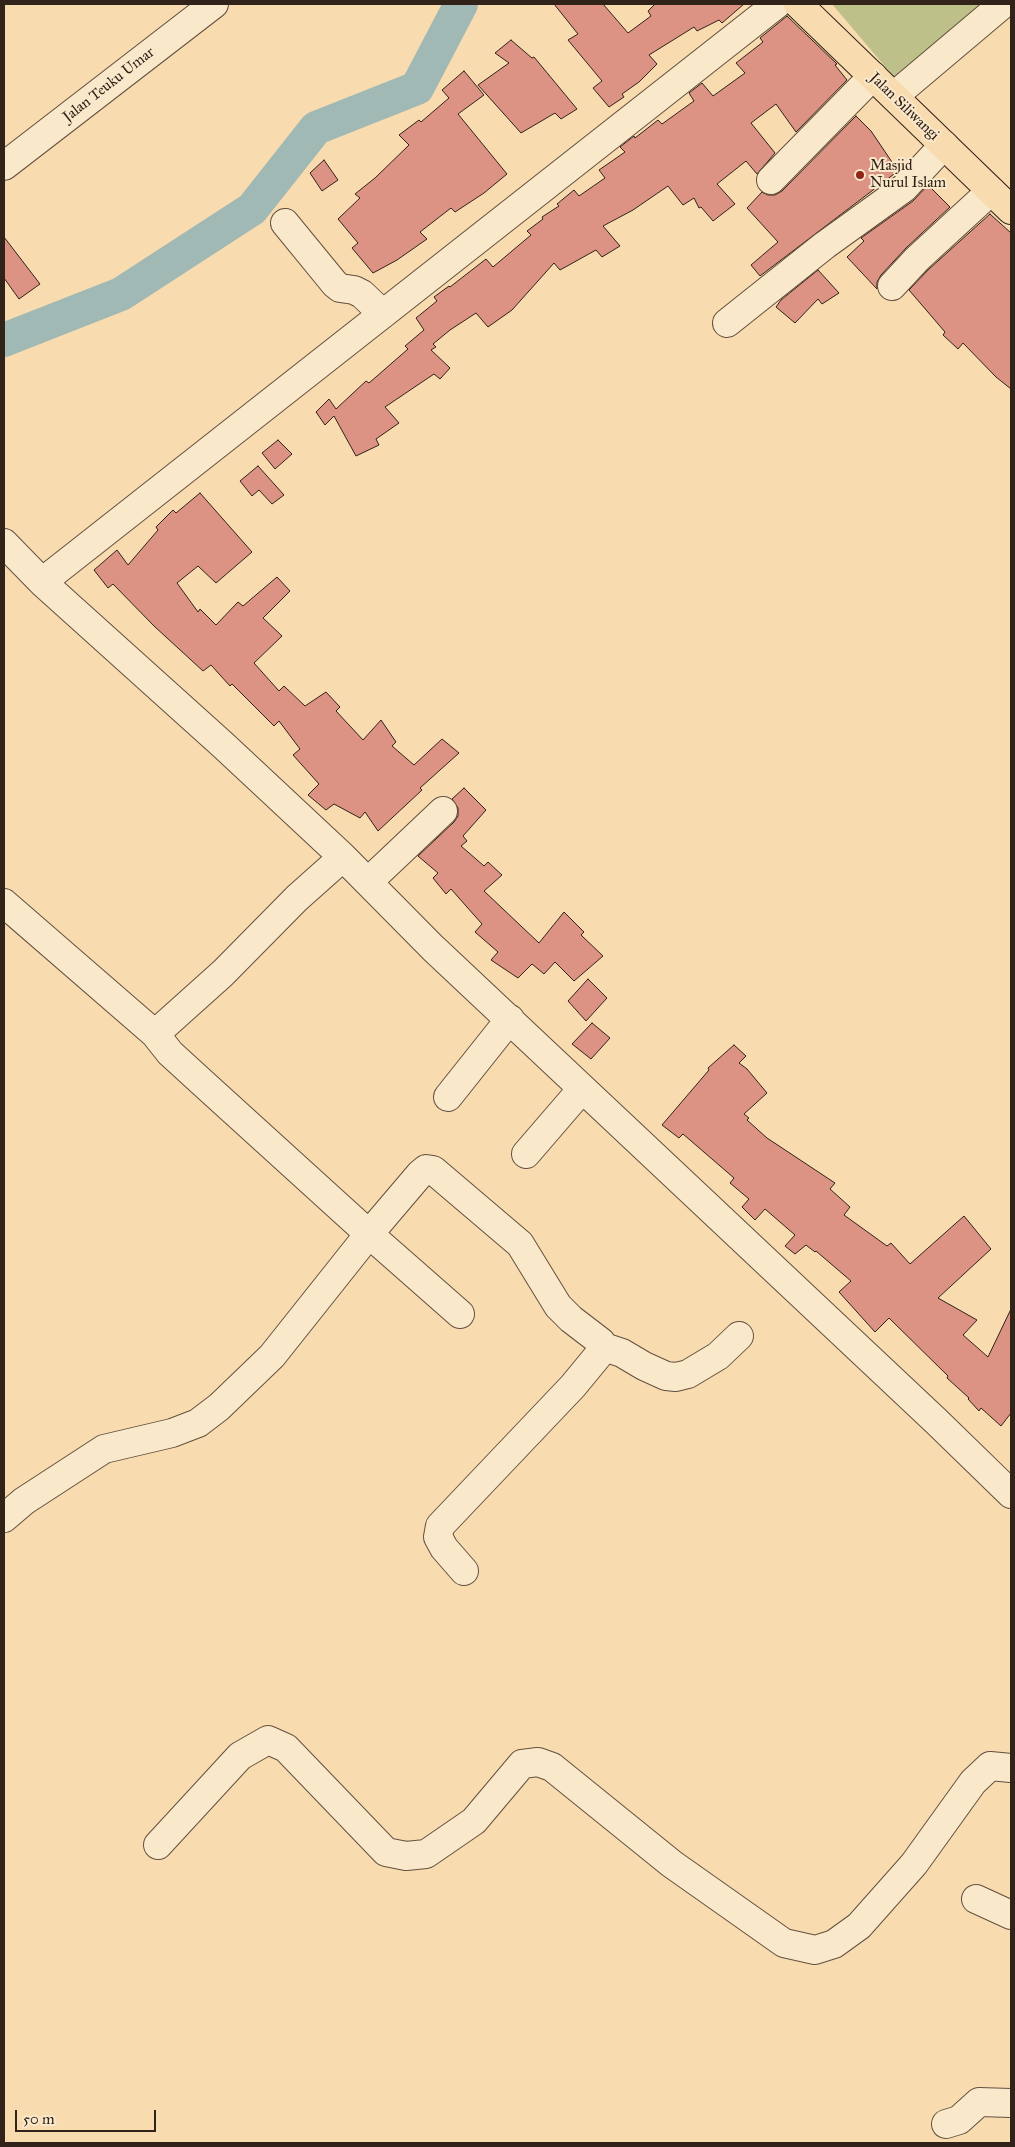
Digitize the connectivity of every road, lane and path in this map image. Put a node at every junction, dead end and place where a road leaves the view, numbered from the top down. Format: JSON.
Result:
{"nodes":[{"id":1,"x":214,"y":4,"type":"edge"},
{"id":2,"x":777,"y":4,"type":"edge"},
{"id":3,"x":798,"y":4,"type":"edge"},
{"id":4,"x":1003,"y":4,"type":"edge"},
{"id":5,"x":873,"y":76,"type":"junction"},
{"id":6,"x":894,"y":96,"type":"junction"},
{"id":7,"x":944,"y":145,"type":"junction"},
{"id":8,"x":4,"y":166,"type":"edge"},
{"id":9,"x":771,"y":180,"type":"dead end"},
{"id":10,"x":991,"y":191,"type":"junction"},
{"id":11,"x":1011,"y":210,"type":"edge"},
{"id":12,"x":285,"y":223,"type":"dead end"},
{"id":13,"x":892,"y":286,"type":"dead end"},
{"id":14,"x":383,"y":314,"type":"junction"},
{"id":15,"x":727,"y":323,"type":"dead end"},
{"id":16,"x":4,"y":545,"type":"edge"},
{"id":17,"x":42,"y":582,"type":"junction"},
{"id":18,"x":443,"y":811,"type":"dead end"},
{"id":19,"x":343,"y":857,"type":"junction"},
{"id":20,"x":368,"y":882,"type":"junction"},
{"id":21,"x":4,"y":903,"type":"edge"},
{"id":22,"x":510,"y":1019,"type":"junction"},
{"id":23,"x":155,"y":1034,"type":"junction"},
{"id":24,"x":582,"y":1089,"type":"junction"},
{"id":25,"x":448,"y":1097,"type":"dead end"},
{"id":26,"x":526,"y":1154,"type":"dead end"},
{"id":27,"x":368,"y":1234,"type":"junction"},
{"id":28,"x":460,"y":1314,"type":"dead end"},
{"id":29,"x":739,"y":1336,"type":"dead end"},
{"id":30,"x":601,"y":1346,"type":"junction"},
{"id":31,"x":1011,"y":1494,"type":"edge"},
{"id":32,"x":4,"y":1518,"type":"edge"},
{"id":33,"x":464,"y":1571,"type":"dead end"},
{"id":34,"x":1011,"y":1768,"type":"edge"},
{"id":35,"x":158,"y":1845,"type":"dead end"},
{"id":36,"x":976,"y":1899,"type":"dead end"},
{"id":37,"x":1011,"y":1916,"type":"edge"},
{"id":38,"x":1011,"y":2103,"type":"edge"},
{"id":39,"x":946,"y":2124,"type":"dead end"}],
"edges":[{"from":1,"to":8,"type":"street","name":"Jalan Teuku Umar"},
{"from":2,"to":14,"type":"street"},
{"from":3,"to":5,"type":"main road","name":"Jalan Siliwangi"},
{"from":4,"to":6,"type":"street"},
{"from":5,"to":6,"type":"main road","name":"Jalan Siliwangi"},
{"from":5,"to":9,"type":"street"},
{"from":6,"to":7,"type":"main road","name":"Jalan Siliwangi"},
{"from":7,"to":10,"type":"main road","name":"Jalan Siliwangi"},
{"from":7,"to":15,"type":"street"},
{"from":10,"to":11,"type":"main road","name":"Jalan Siliwangi"},
{"from":10,"to":13,"type":"street"},
{"from":12,"to":14,"type":"street"},
{"from":14,"to":17,"type":"street"},
{"from":16,"to":17,"type":"street"},
{"from":17,"to":19,"type":"street"},
{"from":18,"to":20,"type":"street"},
{"from":19,"to":20,"type":"street"},
{"from":19,"to":23,"type":"street"},
{"from":20,"to":22,"type":"street"},
{"from":21,"to":23,"type":"street"},
{"from":22,"to":24,"type":"street"},
{"from":22,"to":25,"type":"street"},
{"from":23,"to":27,"type":"street"},
{"from":24,"to":26,"type":"street"},
{"from":24,"to":31,"type":"street"},
{"from":27,"to":28,"type":"street"},
{"from":27,"to":30,"type":"street"},
{"from":27,"to":32,"type":"street"},
{"from":29,"to":30,"type":"street"},
{"from":30,"to":33,"type":"street"},
{"from":34,"to":35,"type":"street"},
{"from":36,"to":37,"type":"street"},
{"from":38,"to":39,"type":"street"}]}
